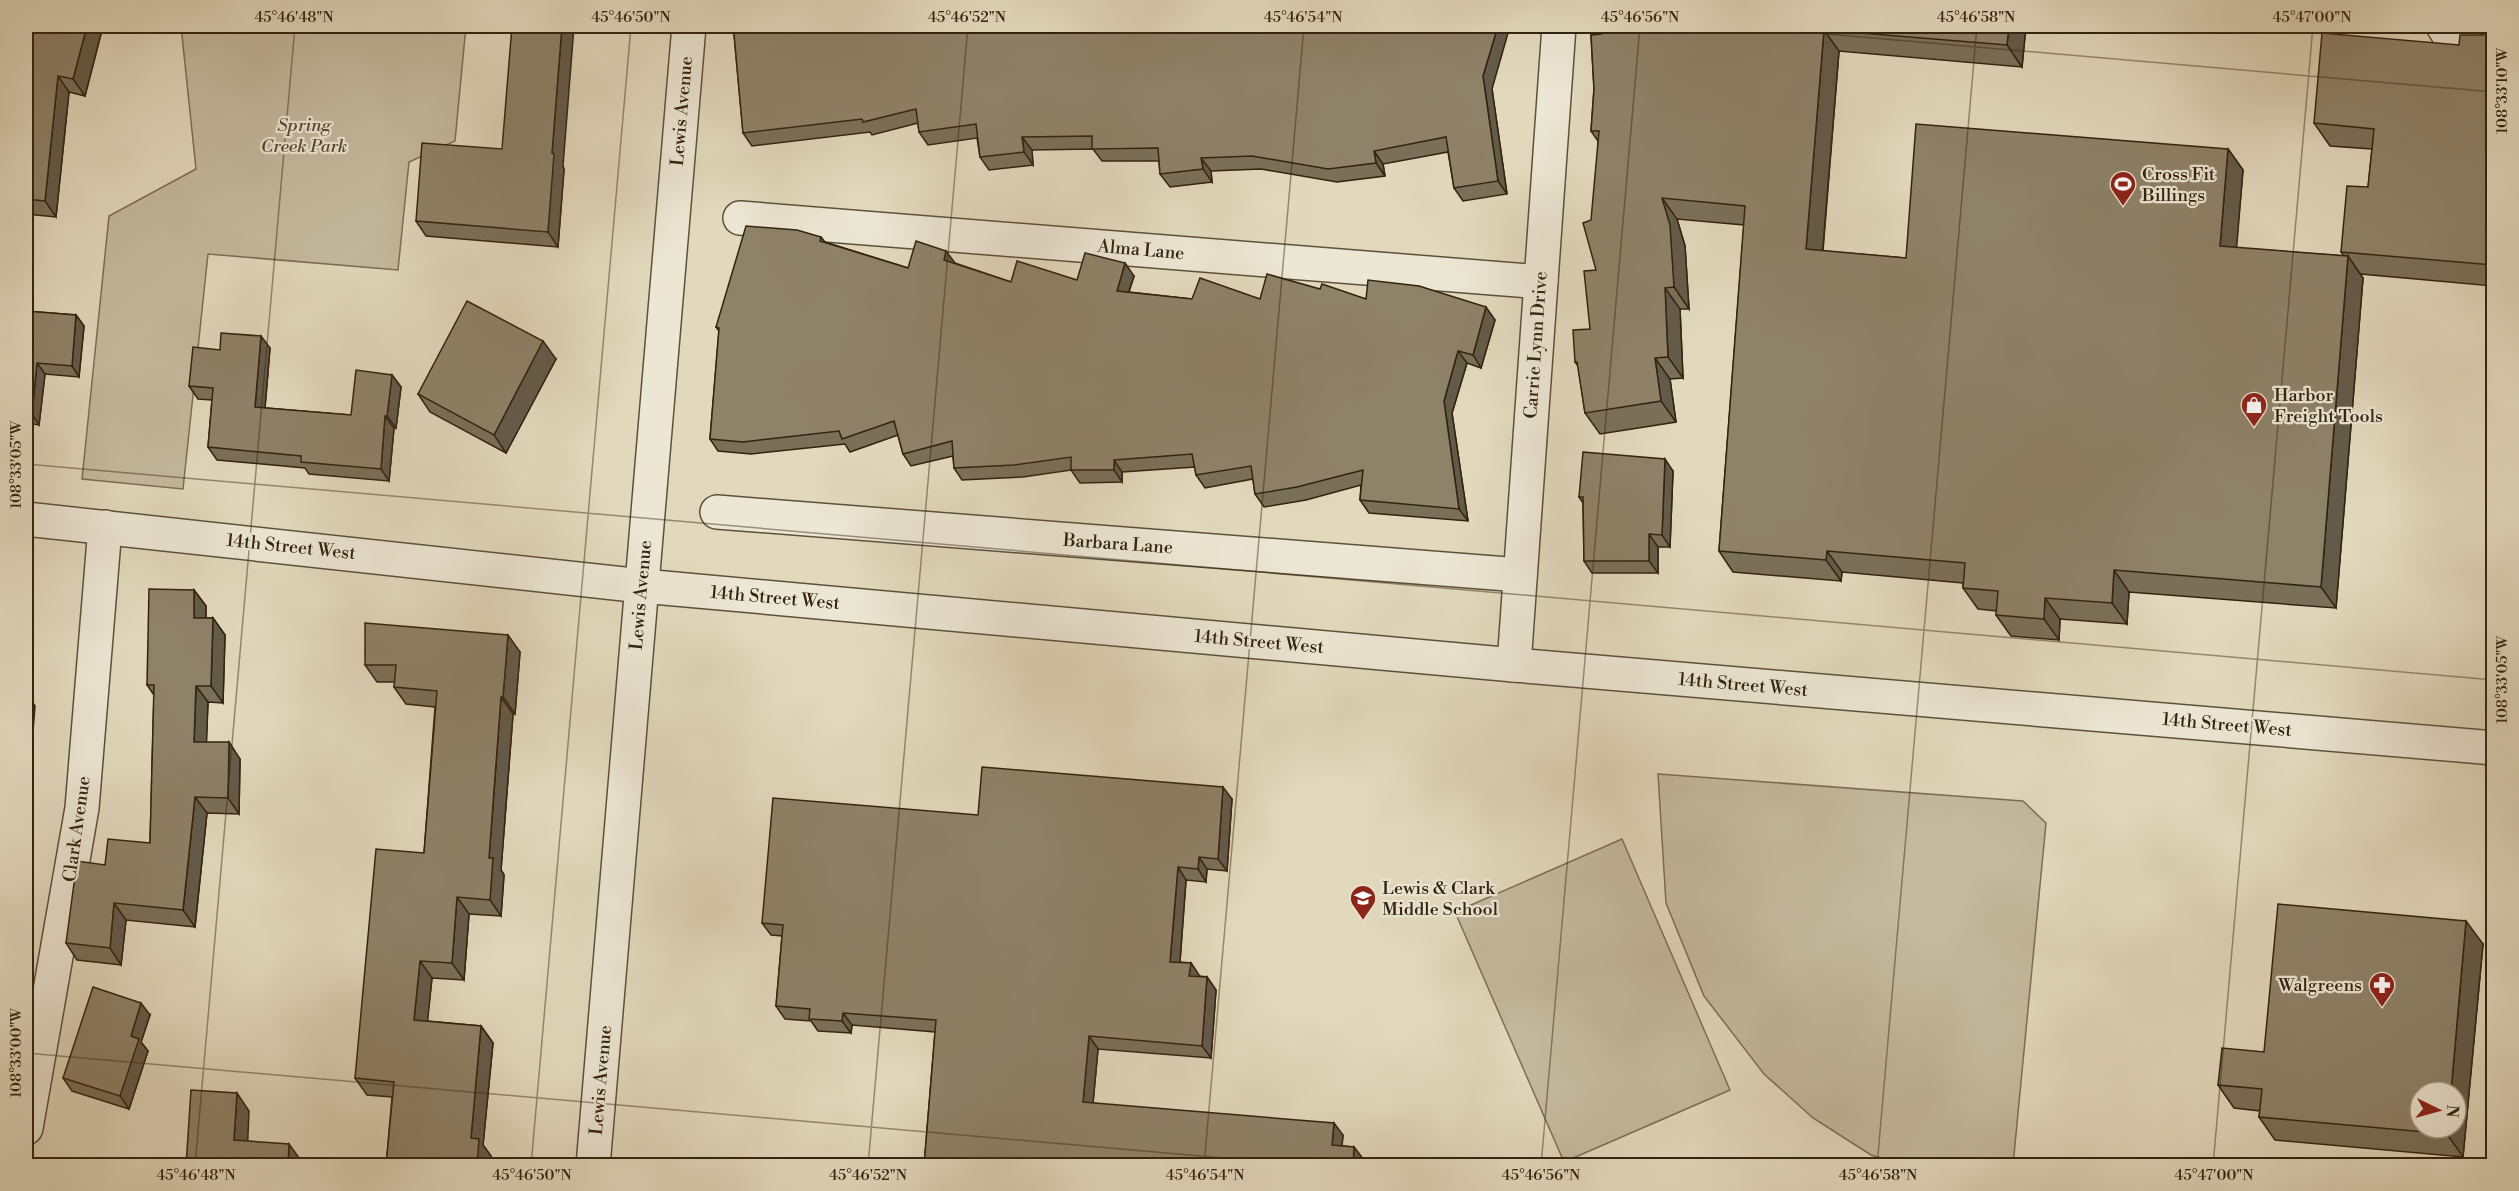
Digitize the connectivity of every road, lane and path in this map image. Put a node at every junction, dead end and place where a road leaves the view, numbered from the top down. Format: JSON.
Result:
{"nodes":[{"id":1,"x":689,"y":26,"type":"edge"},
{"id":2,"x":1559,"y":26,"type":"edge"},
{"id":3,"x":2436,"y":26,"type":"edge"},
{"id":4,"x":2493,"y":46,"type":"edge"},
{"id":5,"x":741,"y":218,"type":"dead end"},
{"id":6,"x":1541,"y":282,"type":"junction"},
{"id":7,"x":717,"y":512,"type":"dead end"},
{"id":8,"x":26,"y":519,"type":"edge"},
{"id":9,"x":105,"y":527,"type":"junction"},
{"id":10,"x":1520,"y":575,"type":"junction"},
{"id":11,"x":642,"y":586,"type":"junction"},
{"id":12,"x":1514,"y":665,"type":"junction"},
{"id":13,"x":2493,"y":748,"type":"edge"},
{"id":14,"x":26,"y":1128,"type":"edge"},
{"id":15,"x":593,"y":1166,"type":"edge"}],
"edges":[{"from":1,"to":11,"type":"street","name":"Lewis Avenue"},
{"from":2,"to":6,"type":"street","name":"Carrie Lynn Drive"},
{"from":3,"to":4,"type":"lane"},
{"from":5,"to":6,"type":"street","name":"Alma Lane"},
{"from":6,"to":10,"type":"street","name":"Carrie Lynn Drive"},
{"from":7,"to":10,"type":"street","name":"Barbara Lane"},
{"from":8,"to":9,"type":"street","name":"14th Street West"},
{"from":9,"to":11,"type":"street","name":"14th Street West"},
{"from":9,"to":14,"type":"street","name":"Clark Avenue"},
{"from":10,"to":12,"type":"street","name":"Carrie Lynn Drive"},
{"from":11,"to":12,"type":"street","name":"14th Street West"},
{"from":11,"to":15,"type":"street","name":"Lewis Avenue"},
{"from":12,"to":13,"type":"street","name":"14th Street West"}]}
